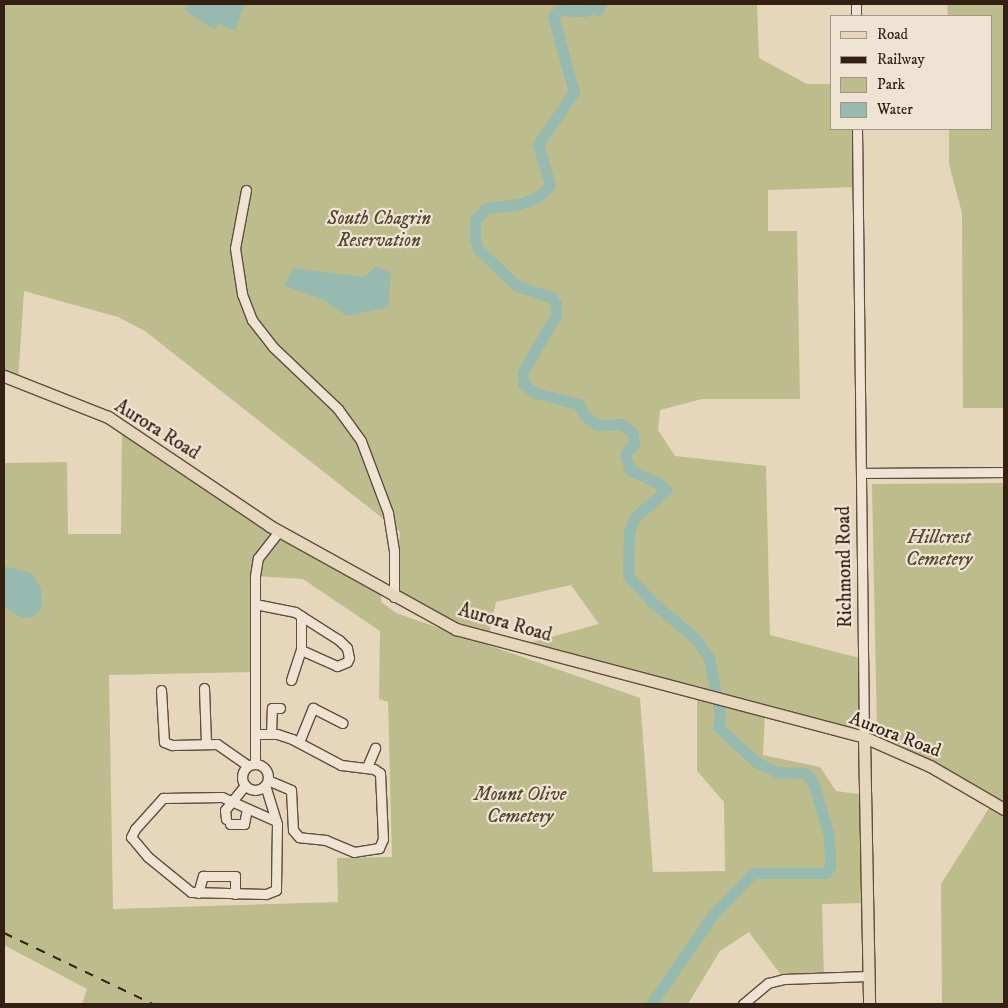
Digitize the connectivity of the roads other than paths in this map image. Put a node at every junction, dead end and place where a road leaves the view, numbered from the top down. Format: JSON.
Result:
{"nodes":[{"id":1,"x":857,"y":130,"type":"edge"},
{"id":2,"x":246,"y":190,"type":"dead end"},
{"id":3,"x":4,"y":376,"type":"edge"},
{"id":4,"x":1004,"y":472,"type":"edge"},
{"id":5,"x":861,"y":473,"type":"junction"},
{"id":6,"x":278,"y":531,"type":"junction"},
{"id":7,"x":394,"y":597,"type":"junction"},
{"id":8,"x":255,"y":604,"type":"junction"},
{"id":9,"x":301,"y":616,"type":"junction"},
{"id":10,"x":301,"y":650,"type":"junction"},
{"id":11,"x":291,"y":680,"type":"dead end"},
{"id":12,"x":204,"y":688,"type":"dead end"},
{"id":13,"x":161,"y":690,"type":"dead end"},
{"id":14,"x":280,"y":708,"type":"dead end"},
{"id":15,"x":302,"y":708,"type":"dead end"},
{"id":16,"x":311,"y":714,"type":"junction"},
{"id":17,"x":342,"y":723,"type":"dead end"},
{"id":18,"x":255,"y":734,"type":"junction"},
{"id":19,"x":271,"y":734,"type":"junction"},
{"id":20,"x":864,"y":738,"type":"junction"},
{"id":21,"x":206,"y":742,"type":"junction"},
{"id":22,"x":299,"y":742,"type":"junction"},
{"id":23,"x":375,"y":748,"type":"dead end"},
{"id":24,"x":251,"y":765,"type":"junction"},
{"id":25,"x":367,"y":767,"type":"junction"},
{"id":26,"x":266,"y":782,"type":"junction"},
{"id":27,"x":245,"y":785,"type":"junction"},
{"id":28,"x":231,"y":801,"type":"junction"},
{"id":29,"x":247,"y":809,"type":"junction"},
{"id":30,"x":1004,"y":809,"type":"edge"},
{"id":31,"x":276,"y":821,"type":"junction"},
{"id":32,"x":198,"y":893,"type":"junction"},
{"id":33,"x":235,"y":894,"type":"junction"},
{"id":34,"x":868,"y":976,"type":"junction"},
{"id":35,"x":743,"y":1004,"type":"edge"},
{"id":36,"x":869,"y":1004,"type":"edge"}],
"edges":[{"from":1,"to":5,"type":"street","name":"Richmond Road"},
{"from":2,"to":7,"type":"street"},
{"from":3,"to":6,"type":"main road","name":"Aurora Road"},
{"from":4,"to":5,"type":"street"},
{"from":5,"to":20,"type":"street","name":"Richmond Road"},
{"from":6,"to":7,"type":"main road","name":"Aurora Road"},
{"from":6,"to":8,"type":"street"},
{"from":7,"to":20,"type":"main road","name":"Aurora Road"},
{"from":8,"to":9,"type":"street"},
{"from":8,"to":18,"type":"street"},
{"from":9,"to":10,"type":"street"},
{"from":9,"to":10,"type":"street"},
{"from":10,"to":11,"type":"street"},
{"from":12,"to":21,"type":"street"},
{"from":13,"to":21,"type":"street"},
{"from":14,"to":19,"type":"street"},
{"from":15,"to":16,"type":"street"},
{"from":16,"to":17,"type":"street"},
{"from":16,"to":22,"type":"street"},
{"from":18,"to":19,"type":"street"},
{"from":18,"to":24,"type":"street"},
{"from":19,"to":22,"type":"street"},
{"from":20,"to":30,"type":"main road","name":"Aurora Road"},
{"from":20,"to":34,"type":"main road","name":"Richmond Road"},
{"from":21,"to":24,"type":"street"},
{"from":22,"to":25,"type":"street"},
{"from":23,"to":25,"type":"street"},
{"from":24,"to":26,"type":"street"},
{"from":24,"to":27,"type":"street"},
{"from":25,"to":26,"type":"street"},
{"from":26,"to":27,"type":"street"},
{"from":26,"to":31,"type":"street"},
{"from":27,"to":28,"type":"street"},
{"from":28,"to":29,"type":"street"},
{"from":28,"to":29,"type":"street"},
{"from":28,"to":32,"type":"street"},
{"from":29,"to":31,"type":"street"},
{"from":31,"to":33,"type":"street"},
{"from":32,"to":33,"type":"street"},
{"from":32,"to":33,"type":"street"},
{"from":34,"to":35,"type":"street"},
{"from":34,"to":36,"type":"main road","name":"Richmond Road"}]}
